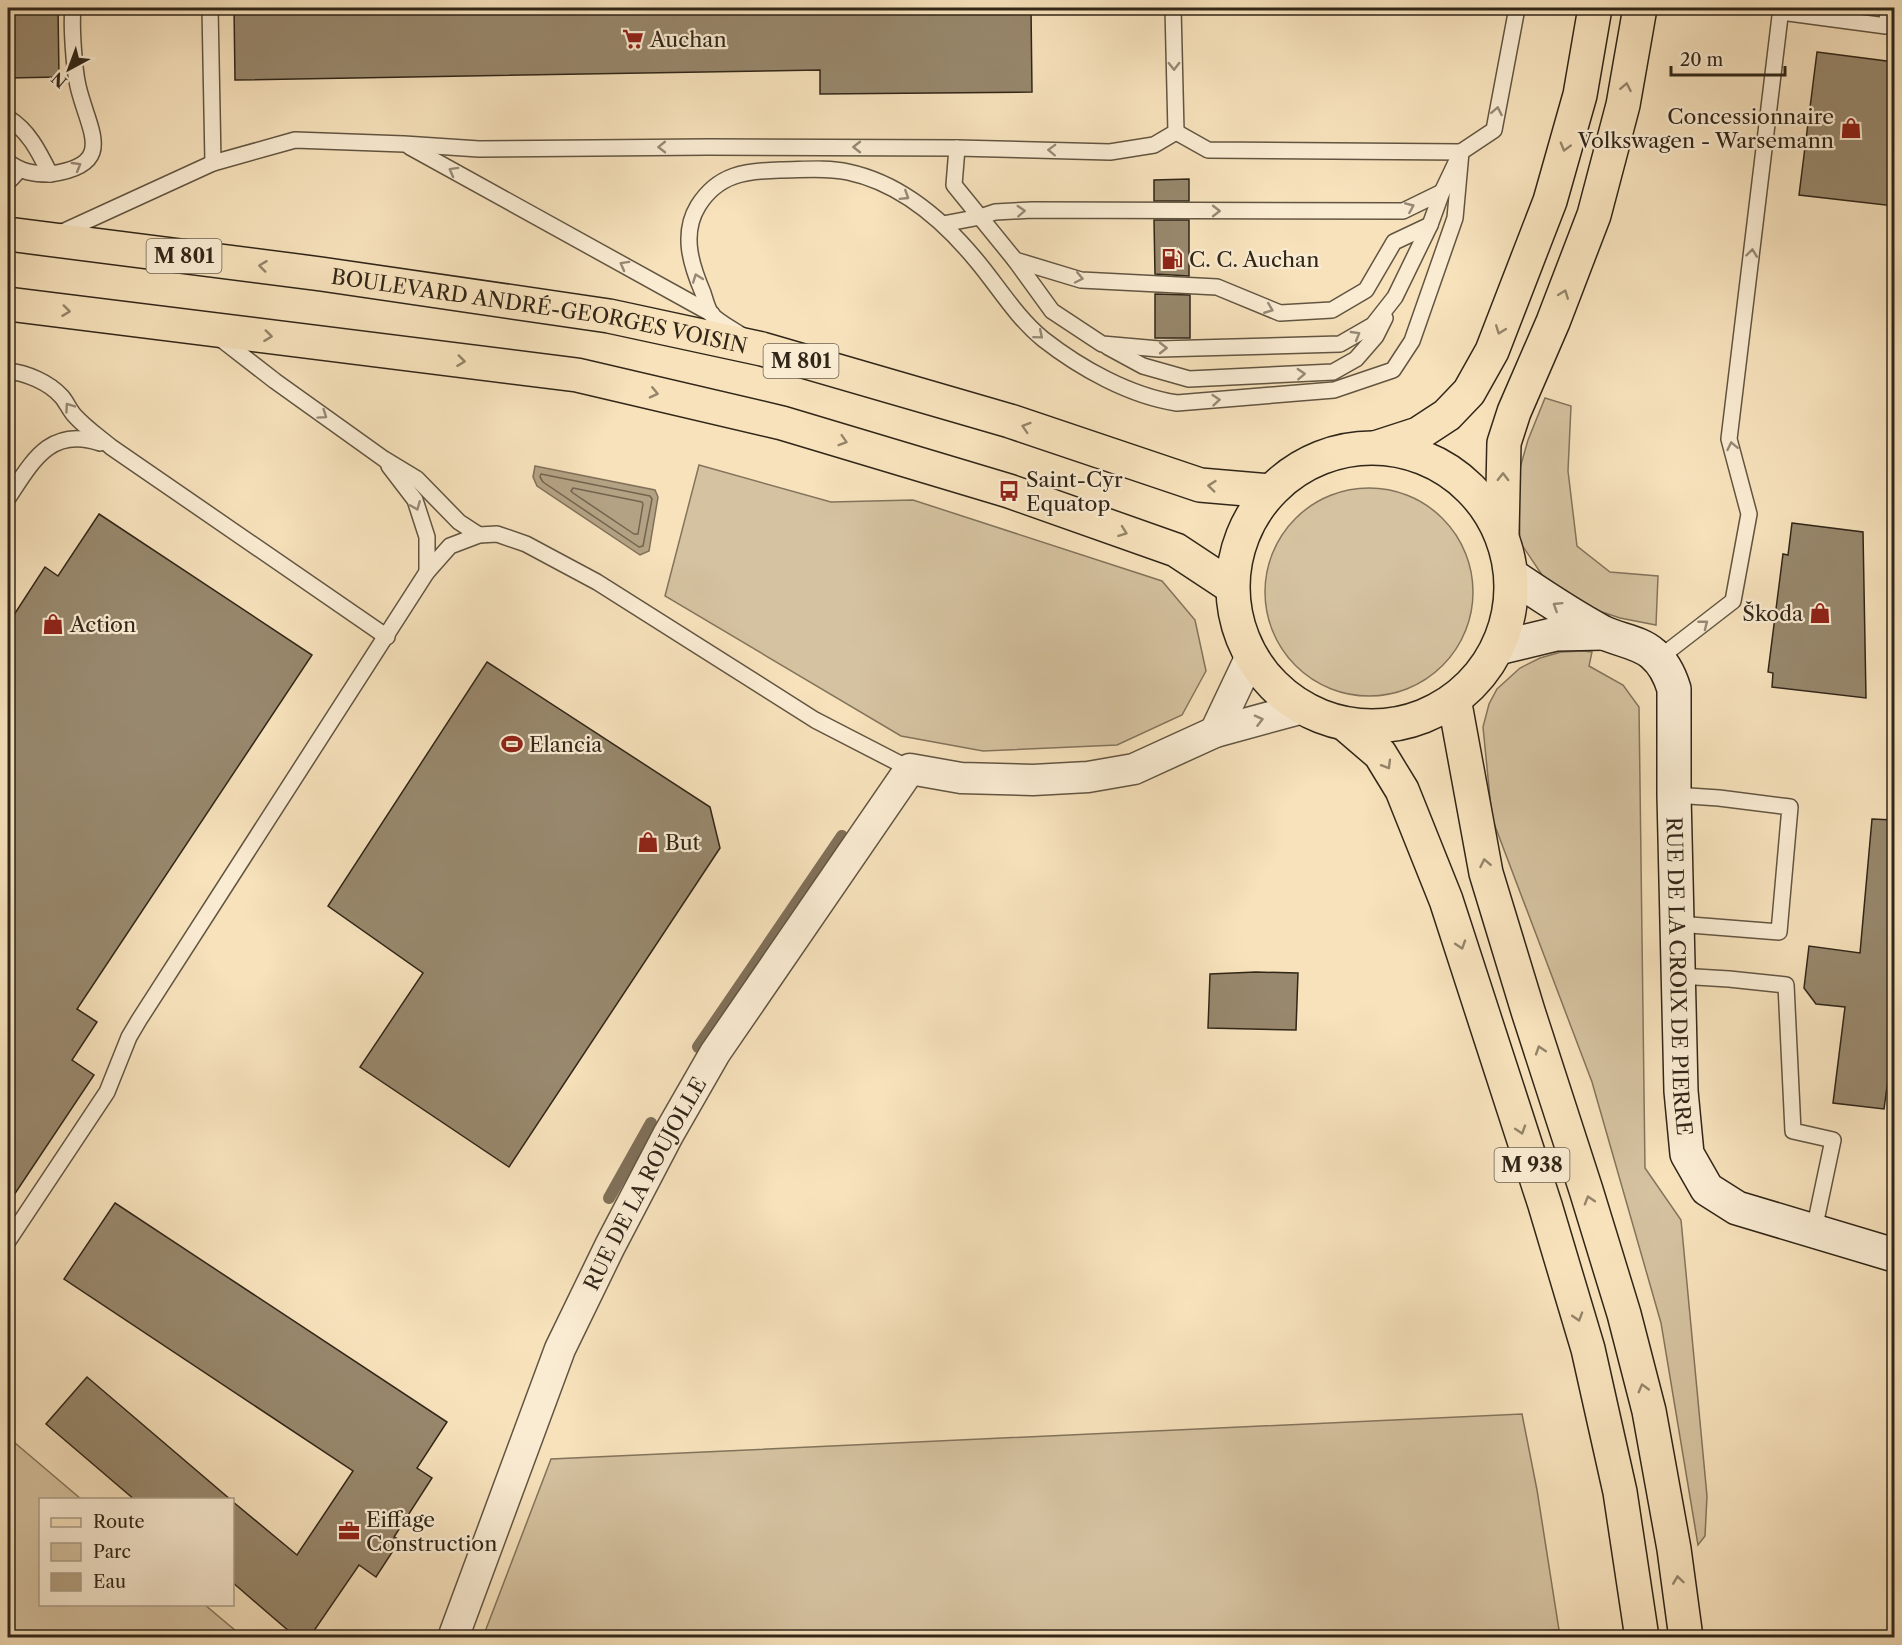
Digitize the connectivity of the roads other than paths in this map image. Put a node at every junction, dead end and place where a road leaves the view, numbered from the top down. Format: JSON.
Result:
{"nodes":[{"id":1,"x":73,"y":8,"type":"edge"},
{"id":2,"x":210,"y":8,"type":"edge"},
{"id":3,"x":1173,"y":8,"type":"edge"},
{"id":4,"x":1517,"y":8,"type":"edge"},
{"id":5,"x":1595,"y":8,"type":"edge"},
{"id":6,"x":1640,"y":8,"type":"edge"},
{"id":7,"x":1889,"y":8,"type":"edge"},
{"id":8,"x":1781,"y":10,"type":"edge"},
{"id":9,"x":8,"y":118,"type":"edge"},
{"id":10,"x":1176,"y":132,"type":"junction"},
{"id":11,"x":404,"y":144,"type":"junction"},
{"id":12,"x":957,"y":148,"type":"junction"},
{"id":13,"x":1461,"y":152,"type":"junction"},
{"id":14,"x":213,"y":163,"type":"junction"},
{"id":15,"x":11,"y":171,"type":"edge"},
{"id":16,"x":50,"y":174,"type":"junction"},
{"id":17,"x":1442,"y":192,"type":"junction"},
{"id":18,"x":981,"y":217,"type":"junction"},
{"id":19,"x":943,"y":224,"type":"junction"},
{"id":20,"x":1430,"y":225,"type":"junction"},
{"id":21,"x":8,"y":234,"type":"edge"},
{"id":22,"x":48,"y":238,"type":"junction"},
{"id":23,"x":1015,"y":260,"type":"junction"},
{"id":24,"x":1395,"y":297,"type":"junction"},
{"id":25,"x":8,"y":304,"type":"edge"},
{"id":26,"x":712,"y":314,"type":"junction"},
{"id":27,"x":210,"y":329,"type":"junction"},
{"id":28,"x":1102,"y":344,"type":"junction"},
{"id":29,"x":762,"y":350,"type":"junction"},
{"id":30,"x":8,"y":371,"type":"edge"},
{"id":31,"x":111,"y":447,"type":"junction"},
{"id":32,"x":1378,"y":447,"type":"junction"},
{"id":33,"x":384,"y":459,"type":"junction"},
{"id":34,"x":1270,"y":491,"type":"junction"},
{"id":35,"x":8,"y":498,"type":"edge"},
{"id":36,"x":479,"y":535,"type":"junction"},
{"id":37,"x":1502,"y":536,"type":"junction"},
{"id":38,"x":427,"y":572,"type":"junction"},
{"id":39,"x":1511,"y":575,"type":"junction"},
{"id":40,"x":1232,"y":587,"type":"junction"},
{"id":41,"x":1605,"y":633,"type":"junction"},
{"id":42,"x":387,"y":637,"type":"junction"},
{"id":43,"x":1498,"y":648,"type":"junction"},
{"id":44,"x":1251,"y":656,"type":"junction"},
{"id":45,"x":1658,"y":659,"type":"junction"},
{"id":46,"x":1455,"y":704,"type":"junction"},
{"id":47,"x":1303,"y":708,"type":"junction"},
{"id":48,"x":1345,"y":724,"type":"junction"},
{"id":49,"x":1215,"y":732,"type":"junction"},
{"id":50,"x":910,"y":769,"type":"junction"},
{"id":51,"x":1674,"y":795,"type":"junction"},
{"id":52,"x":1678,"y":924,"type":"junction"},
{"id":53,"x":1679,"y":976,"type":"junction"},
{"id":54,"x":1814,"y":1230,"type":"junction"},
{"id":55,"x":8,"y":1241,"type":"edge"},
{"id":56,"x":1894,"y":1255,"type":"edge"},
{"id":57,"x":453,"y":1638,"type":"edge"},
{"id":58,"x":1642,"y":1638,"type":"edge"},
{"id":59,"x":1686,"y":1638,"type":"edge"}],
"edges":[{"from":16,"to":1,"type":"lane","one_way":true},
{"from":2,"to":14,"type":"lane"},
{"from":3,"to":10,"type":"lane","one_way":true},
{"from":13,"to":4,"type":"lane","one_way":true},
{"from":5,"to":32,"type":"main road","one_way":true},
{"from":37,"to":6,"type":"main road","one_way":true},
{"from":7,"to":8,"type":"lane"},
{"from":45,"to":8,"type":"lane","one_way":true},
{"from":9,"to":16,"type":"lane"},
{"from":10,"to":12,"type":"lane","one_way":true},
{"from":10,"to":13,"type":"lane"},
{"from":12,"to":11,"type":"lane","one_way":true},
{"from":11,"to":14,"type":"lane"},
{"from":26,"to":11,"type":"lane","one_way":true},
{"from":12,"to":18,"type":"lane"},
{"from":13,"to":17,"type":"lane"},
{"from":19,"to":13,"type":"lane","one_way":true},
{"from":14,"to":22,"type":"lane"},
{"from":15,"to":16,"type":"lane"},
{"from":18,"to":17,"type":"lane","one_way":true},
{"from":17,"to":20,"type":"lane"},
{"from":18,"to":19,"type":"lane"},
{"from":18,"to":23,"type":"lane"},
{"from":26,"to":19,"type":"lane","one_way":true},
{"from":23,"to":20,"type":"lane","one_way":true},
{"from":20,"to":24,"type":"lane"},
{"from":21,"to":22,"type":"main road","name":"BOULEVARD ANDRÉ-GEORGES VOISIN","number":"M 801"},
{"from":29,"to":22,"type":"main road","name":"BOULEVARD ANDRÉ-GEORGES VOISIN","number":"M 801","one_way":true},
{"from":23,"to":28,"type":"lane"},
{"from":28,"to":24,"type":"lane","one_way":true},
{"from":28,"to":24,"type":"lane","one_way":true},
{"from":25,"to":27,"type":"main road","one_way":true},
{"from":26,"to":29,"type":"lane"},
{"from":27,"to":33,"type":"lane","one_way":true},
{"from":27,"to":40,"type":"main road","one_way":true},
{"from":34,"to":29,"type":"main road","name":"BOULEVARD ANDRÉ-GEORGES VOISIN","number":"M 801","one_way":true},
{"from":31,"to":30,"type":"lane","one_way":true},
{"from":31,"to":35,"type":"lane"},
{"from":31,"to":42,"type":"lane"},
{"from":32,"to":34,"type":"main road"},
{"from":32,"to":37,"type":"main road"},
{"from":33,"to":36,"type":"lane"},
{"from":33,"to":38,"type":"lane","one_way":true},
{"from":34,"to":40,"type":"main road"},
{"from":36,"to":38,"type":"lane"},
{"from":36,"to":50,"type":"lane"},
{"from":37,"to":39,"type":"main road"},
{"from":38,"to":42,"type":"lane"},
{"from":41,"to":39,"type":"street","name":"RUE DE LA CROIX DE PIERRE","one_way":true},
{"from":39,"to":43,"type":"main road"},
{"from":40,"to":44,"type":"main road"},
{"from":41,"to":43,"type":"street","name":"RUE DE LA CROIX DE PIERRE"},
{"from":41,"to":45,"type":"street","name":"RUE DE LA CROIX DE PIERRE"},
{"from":42,"to":55,"type":"lane"},
{"from":43,"to":46,"type":"main road"},
{"from":44,"to":47,"type":"main road"},
{"from":44,"to":49,"type":"street"},
{"from":45,"to":51,"type":"street","name":"RUE DE LA CROIX DE PIERRE"},
{"from":46,"to":48,"type":"main road"},
{"from":59,"to":46,"type":"main road","number":"M 938","one_way":true},
{"from":47,"to":48,"type":"main road"},
{"from":49,"to":47,"type":"street","one_way":true},
{"from":48,"to":58,"type":"main road","number":"M 938","one_way":true},
{"from":49,"to":50,"type":"street"},
{"from":50,"to":57,"type":"street","name":"RUE DE LA ROUJOLLE"},
{"from":51,"to":52,"type":"street","name":"RUE DE LA CROIX DE PIERRE"},
{"from":51,"to":52,"type":"lane"},
{"from":52,"to":53,"type":"street","name":"RUE DE LA CROIX DE PIERRE"},
{"from":53,"to":54,"type":"street","name":"RUE DE LA CROIX DE PIERRE"},
{"from":53,"to":54,"type":"lane"},
{"from":54,"to":56,"type":"street","name":"RUE DE LA CROIX DE PIERRE"}]}
